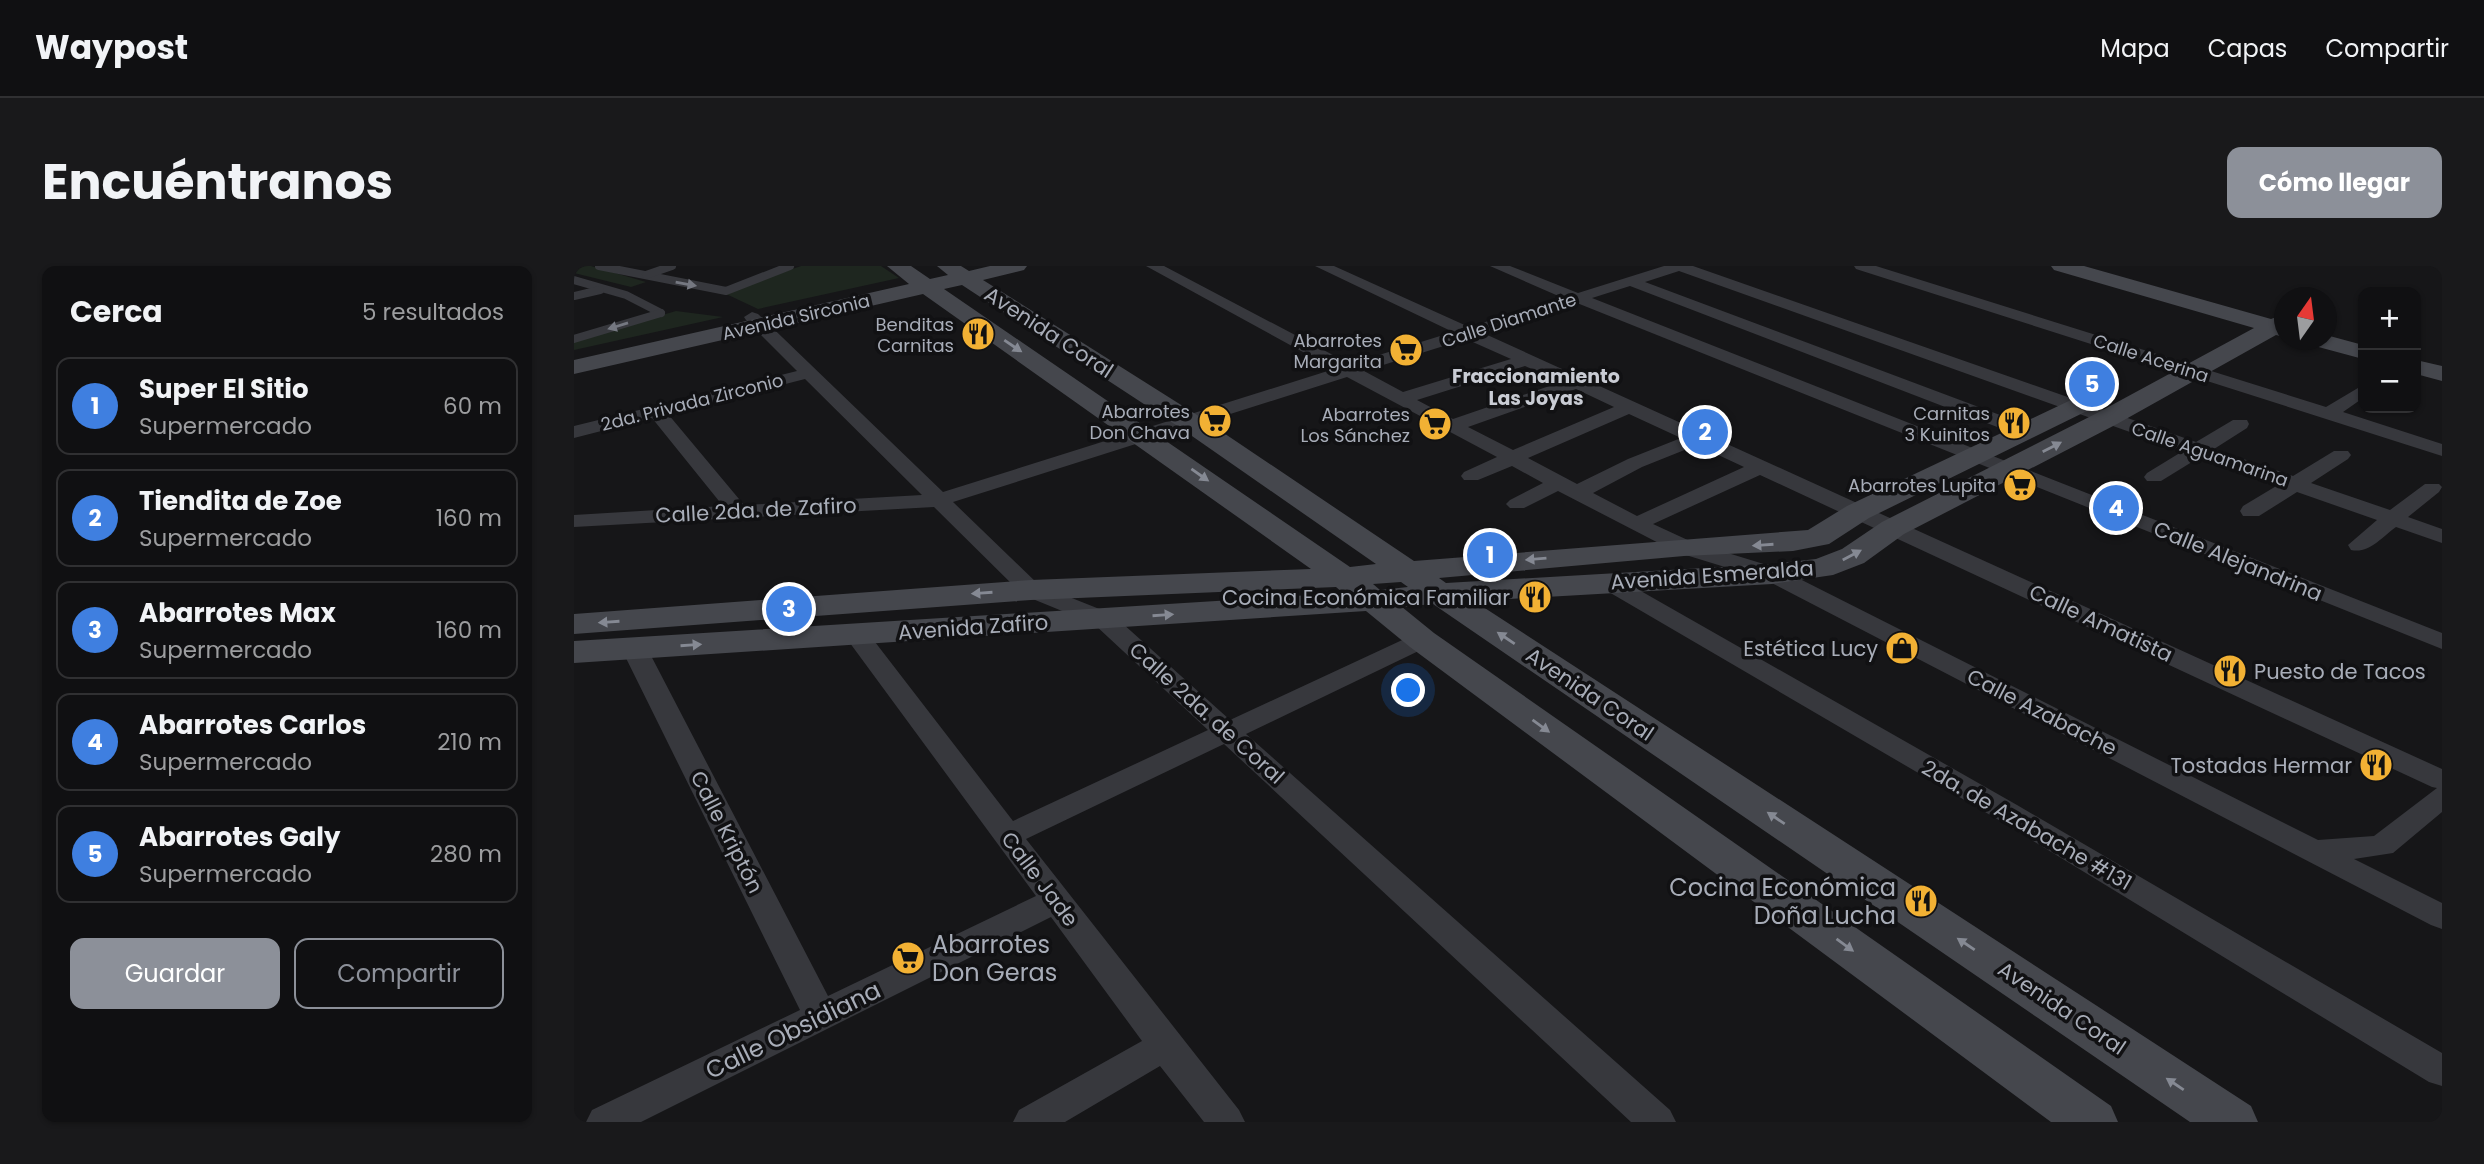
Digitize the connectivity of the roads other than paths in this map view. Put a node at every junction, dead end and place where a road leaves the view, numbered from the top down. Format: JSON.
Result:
{"nodes":[{"id":1,"x":599,"y":266,"type":"edge"},
{"id":2,"x":672,"y":266,"type":"edge"},
{"id":3,"x":790,"y":266,"type":"edge"},
{"id":4,"x":1017,"y":266,"type":"edge"},
{"id":5,"x":1153,"y":266,"type":"edge"},
{"id":6,"x":1322,"y":266,"type":"edge"},
{"id":7,"x":1497,"y":266,"type":"edge"},
{"id":8,"x":1679,"y":266,"type":"edge"},
{"id":9,"x":1861,"y":266,"type":"edge"},
{"id":10,"x":2061,"y":266,"type":"edge"},
{"id":11,"x":2101,"y":266,"type":"edge"},
{"id":12,"x":941,"y":273,"type":"edge"},
{"id":13,"x":641,"y":276,"type":"junction"},
{"id":14,"x":574,"y":280,"type":"edge"},
{"id":15,"x":1630,"y":281,"type":"junction"},
{"id":16,"x":1737,"y":287,"type":"junction"},
{"id":17,"x":604,"y":289,"type":"junction"},
{"id":18,"x":574,"y":296,"type":"edge"},
{"id":19,"x":1577,"y":298,"type":"junction"},
{"id":20,"x":1686,"y":302,"type":"junction"},
{"id":21,"x":1788,"y":305,"type":"junction"},
{"id":22,"x":2272,"y":320,"type":"edge"},
{"id":23,"x":756,"y":321,"type":"junction"},
{"id":24,"x":1638,"y":323,"type":"junction"},
{"id":25,"x":1742,"y":323,"type":"junction"},
{"id":26,"x":1849,"y":326,"type":"junction"},
{"id":27,"x":1467,"y":332,"type":"junction"},
{"id":28,"x":2337,"y":332,"type":"edge"},
{"id":29,"x":2358,"y":338,"type":"edge"},
{"id":30,"x":574,"y":339,"type":"edge"},
{"id":31,"x":1688,"y":342,"type":"junction"},
{"id":32,"x":1799,"y":345,"type":"junction"},
{"id":33,"x":2337,"y":345,"type":"edge"},
{"id":34,"x":1909,"y":348,"type":"junction"},
{"id":35,"x":2358,"y":351,"type":"edge"},
{"id":36,"x":2421,"y":355,"type":"edge"},
{"id":37,"x":574,"y":357,"type":"edge"},
{"id":38,"x":1526,"y":360,"type":"junction"},
{"id":39,"x":2160,"y":361,"type":"junction"},
{"id":40,"x":2442,"y":361,"type":"edge"},
{"id":41,"x":1744,"y":365,"type":"junction"},
{"id":42,"x":574,"y":367,"type":"edge"},
{"id":43,"x":2421,"y":368,"type":"edge"},
{"id":44,"x":1861,"y":369,"type":"junction"},
{"id":45,"x":1352,"y":370,"type":"junction"},
{"id":46,"x":2192,"y":371,"type":"junction"},
{"id":47,"x":1978,"y":372,"type":"junction"},
{"id":48,"x":810,"y":373,"type":"junction"},
{"id":49,"x":2442,"y":374,"type":"edge"},
{"id":50,"x":1577,"y":383,"type":"junction"},
{"id":51,"x":1811,"y":391,"type":"junction"},
{"id":52,"x":2358,"y":393,"type":"edge"},
{"id":53,"x":1931,"y":396,"type":"junction"},
{"id":54,"x":1403,"y":398,"type":"junction"},
{"id":55,"x":1516,"y":404,"type":"joint"},
{"id":56,"x":1629,"y":407,"type":"junction"},
{"id":57,"x":2077,"y":407,"type":"junction"},
{"id":58,"x":656,"y":411,"type":"junction"},
{"id":59,"x":2328,"y":414,"type":"junction"},
{"id":60,"x":1878,"y":418,"type":"junction"},
{"id":61,"x":2108,"y":418,"type":"junction"},
{"id":62,"x":1188,"y":421,"type":"junction"},
{"id":63,"x":2240,"y":424,"type":"dead end"},
{"id":64,"x":1451,"y":426,"type":"junction"},
{"id":65,"x":2025,"y":431,"type":"junction"},
{"id":66,"x":574,"y":432,"type":"edge"},
{"id":67,"x":1571,"y":432,"type":"joint"},
{"id":68,"x":1144,"y":435,"type":"junction"},
{"id":69,"x":1698,"y":438,"type":"junction"},
{"id":70,"x":2199,"y":450,"type":"junction"},
{"id":71,"x":2442,"y":450,"type":"edge"},
{"id":72,"x":2341,"y":455,"type":"dead end"},
{"id":73,"x":1974,"y":456,"type":"junction"},
{"id":74,"x":1511,"y":458,"type":"junction"},
{"id":75,"x":1761,"y":467,"type":"junction"},
{"id":76,"x":2008,"y":470,"type":"junction"},
{"id":77,"x":1471,"y":476,"type":"dead end"},
{"id":78,"x":2154,"y":477,"type":"dead end"},
{"id":79,"x":2295,"y":484,"type":"junction"},
{"id":80,"x":1567,"y":488,"type":"junction"},
{"id":81,"x":2432,"y":488,"type":"dead end"},
{"id":82,"x":939,"y":499,"type":"junction"},
{"id":83,"x":1517,"y":504,"type":"dead end"},
{"id":84,"x":739,"y":512,"type":"junction"},
{"id":85,"x":1857,"y":512,"type":"junction"},
{"id":86,"x":2251,"y":512,"type":"dead end"},
{"id":87,"x":2395,"y":519,"type":"junction"},
{"id":88,"x":574,"y":521,"type":"edge"},
{"id":89,"x":1636,"y":524,"type":"junction"},
{"id":90,"x":1893,"y":528,"type":"junction"},
{"id":91,"x":2442,"y":536,"type":"edge"},
{"id":92,"x":2359,"y":545,"type":"dead end"},
{"id":93,"x":1684,"y":547,"type":"junction"},
{"id":94,"x":1405,"y":570,"type":"junction"},
{"id":95,"x":1772,"y":574,"type":"junction"},
{"id":96,"x":1344,"y":577,"type":"junction"},
{"id":97,"x":1610,"y":583,"type":"junction"},
{"id":98,"x":1031,"y":590,"type":"junction"},
{"id":99,"x":1438,"y":593,"type":"junction"},
{"id":100,"x":1371,"y":601,"type":"junction"},
{"id":101,"x":1103,"y":619,"type":"junction"},
{"id":102,"x":574,"y":624,"type":"edge"},
{"id":103,"x":856,"y":634,"type":"junction"},
{"id":104,"x":1422,"y":640,"type":"junction"},
{"id":105,"x":2442,"y":642,"type":"edge"},
{"id":106,"x":634,"y":648,"type":"junction"},
{"id":107,"x":574,"y":652,"type":"edge"},
{"id":108,"x":1227,"y":730,"type":"junction"},
{"id":109,"x":2442,"y":780,"type":"edge"},
{"id":110,"x":2442,"y":796,"type":"edge"},
{"id":111,"x":1008,"y":835,"type":"junction"},
{"id":112,"x":2313,"y":851,"type":"junction"},
{"id":113,"x":1056,"y":901,"type":"junction"},
{"id":114,"x":2442,"y":917,"type":"edge"},
{"id":115,"x":821,"y":1016,"type":"junction"},
{"id":116,"x":1165,"y":1045,"type":"junction"},
{"id":117,"x":2442,"y":1071,"type":"edge"},
{"id":118,"x":605,"y":1122,"type":"edge"},
{"id":119,"x":1032,"y":1122,"type":"edge"},
{"id":120,"x":1226,"y":1122,"type":"edge"},
{"id":121,"x":1657,"y":1122,"type":"edge"},
{"id":122,"x":2092,"y":1122,"type":"edge"},
{"id":123,"x":2232,"y":1122,"type":"edge"}],
"edges":[{"from":1,"to":13,"type":"lane"},
{"from":2,"to":13,"type":"lane"},
{"from":13,"to":3,"type":"lane","one_way":true},
{"from":4,"to":12,"type":"street","name":"Avenida Sirconia"},
{"from":5,"to":45,"type":"street","name":"Calle Azabache"},
{"from":6,"to":27,"type":"street","name":"Calle Amatista"},
{"from":7,"to":19,"type":"street","name":"Calle Alejandrina"},
{"from":8,"to":15,"type":"street","name":"Calle Diamante"},
{"from":8,"to":16,"type":"street","name":"Calle Aguamarina"},
{"from":9,"to":39,"type":"street","name":"Calle Acerina"},
{"from":10,"to":22,"type":"street"},
{"from":11,"to":22,"type":"street"},
{"from":12,"to":23,"type":"street","name":"Avenida Sirconia"},
{"from":12,"to":62,"type":"street","name":"Avenida Coral"},
{"from":12,"to":68,"type":"street","name":"Avenida Coral","one_way":true},
{"from":14,"to":17,"type":"lane"},
{"from":15,"to":19,"type":"street","name":"Calle Diamante"},
{"from":15,"to":20,"type":"street"},
{"from":16,"to":20,"type":"street"},
{"from":16,"to":21,"type":"street","name":"Calle Aguamarina"},
{"from":17,"to":18,"type":"lane"},
{"from":17,"to":30,"type":"lane","one_way":true},
{"from":19,"to":24,"type":"street","name":"Calle Alejandrina"},
{"from":19,"to":27,"type":"street","name":"Calle Diamante"},
{"from":20,"to":24,"type":"street"},
{"from":20,"to":25,"type":"street"},
{"from":21,"to":25,"type":"street"},
{"from":21,"to":26,"type":"street","name":"Calle Aguamarina"},
{"from":22,"to":39,"type":"street","name":"Avenida Esmeralda"},
{"from":22,"to":46,"type":"street","name":"Avenida Esmeralda"},
{"from":23,"to":37,"type":"street","name":"Avenida Sirconia"},
{"from":23,"to":42,"type":"street","name":"Avenida Sirconia"},
{"from":23,"to":48,"type":"street","name":"Calle 2da. de Coral"},
{"from":24,"to":31,"type":"street","name":"Calle Alejandrina"},
{"from":25,"to":31,"type":"street"},
{"from":25,"to":32,"type":"street"},
{"from":26,"to":32,"type":"street"},
{"from":26,"to":34,"type":"street","name":"Calle Aguamarina"},
{"from":27,"to":38,"type":"street","name":"Calle Amatista"},
{"from":27,"to":45,"type":"street","name":"Calle Diamante"},
{"from":28,"to":29,"type":"street"},
{"from":31,"to":41,"type":"street","name":"Calle Alejandrina"},
{"from":32,"to":41,"type":"street"},
{"from":32,"to":44,"type":"street"},
{"from":33,"to":35,"type":"street"},
{"from":34,"to":44,"type":"street"},
{"from":34,"to":47,"type":"street","name":"Calle Aguamarina"},
{"from":36,"to":40,"type":"street"},
{"from":38,"to":50,"type":"street","name":"Calle Amatista"},
{"from":38,"to":54,"type":"street"},
{"from":39,"to":46,"type":"street","name":"Calle Acerina"},
{"from":39,"to":57,"type":"street","name":"Avenida Esmeralda"},
{"from":41,"to":51,"type":"street","name":"Calle Alejandrina"},
{"from":43,"to":49,"type":"street"},
{"from":44,"to":51,"type":"street"},
{"from":44,"to":53,"type":"street"},
{"from":45,"to":54,"type":"street","name":"Calle Azabache"},
{"from":45,"to":62,"type":"street","name":"Calle Diamante"},
{"from":46,"to":59,"type":"street","name":"Calle Acerina"},
{"from":46,"to":61,"type":"street","name":"Avenida Esmeralda"},
{"from":47,"to":53,"type":"street"},
{"from":47,"to":57,"type":"street","name":"Calle Aguamarina"},
{"from":48,"to":58,"type":"street","name":"2da. Privada Zirconio"},
{"from":48,"to":82,"type":"street","name":"Calle 2da. de Coral"},
{"from":50,"to":55,"type":"street"},
{"from":50,"to":56,"type":"street","name":"Calle Amatista"},
{"from":51,"to":60,"type":"street","name":"Calle Alejandrina"},
{"from":52,"to":59,"type":"street"},
{"from":53,"to":60,"type":"street"},
{"from":53,"to":65,"type":"street"},
{"from":54,"to":64,"type":"street","name":"Calle Azabache"},
{"from":55,"to":64,"type":"street"},
{"from":56,"to":67,"type":"street"},
{"from":56,"to":69,"type":"street","name":"Calle Amatista"},
{"from":57,"to":61,"type":"street","name":"Calle Aguamarina"},
{"from":57,"to":65,"type":"street","name":"Avenida Esmeralda"},
{"from":58,"to":66,"type":"street","name":"2da. Privada Zirconio"},
{"from":58,"to":84,"type":"street"},
{"from":59,"to":71,"type":"street","name":"Calle Acerina"},
{"from":60,"to":73,"type":"street","name":"Calle Alejandrina"},
{"from":61,"to":70,"type":"street","name":"Calle Aguamarina"},
{"from":76,"to":61,"type":"street","name":"Avenida Esmeralda","one_way":true},
{"from":62,"to":68,"type":"street","name":"Calle Diamante"},
{"from":62,"to":94,"type":"street","name":"Avenida Coral"},
{"from":63,"to":70,"type":"street"},
{"from":64,"to":74,"type":"street","name":"Calle Azabache"},
{"from":65,"to":73,"type":"street","name":"Avenida Esmeralda"},
{"from":67,"to":74,"type":"street"},
{"from":68,"to":82,"type":"street","name":"Calle Diamante"},
{"from":68,"to":96,"type":"street","name":"Avenida Coral","one_way":true},
{"from":69,"to":75,"type":"street","name":"Calle Amatista"},
{"from":69,"to":80,"type":"street"},
{"from":70,"to":78,"type":"street"},
{"from":70,"to":79,"type":"street","name":"Calle Aguamarina"},
{"from":72,"to":79,"type":"street"},
{"from":73,"to":76,"type":"street","name":"Calle Alejandrina"},
{"from":73,"to":85,"type":"street","name":"Avenida Esmeralda"},
{"from":74,"to":77,"type":"street"},
{"from":74,"to":80,"type":"street","name":"Calle Azabache"},
{"from":75,"to":85,"type":"street","name":"Calle Amatista"},
{"from":75,"to":89,"type":"street"},
{"from":76,"to":90,"type":"street","name":"Avenida Esmeralda"},
{"from":76,"to":105,"type":"street","name":"Calle Alejandrina"},
{"from":79,"to":86,"type":"street"},
{"from":79,"to":87,"type":"street","name":"Calle Aguamarina"},
{"from":80,"to":83,"type":"street"},
{"from":80,"to":89,"type":"street","name":"Calle Azabache"},
{"from":81,"to":87,"type":"street"},
{"from":82,"to":84,"type":"street","name":"Calle 2da. de Zafiro"},
{"from":82,"to":98,"type":"street","name":"Calle 2da. de Coral"},
{"from":84,"to":88,"type":"street","name":"Calle 2da. de Zafiro"},
{"from":85,"to":90,"type":"street","name":"Calle Amatista"},
{"from":85,"to":93,"type":"street","name":"Avenida Esmeralda","one_way":true},
{"from":87,"to":91,"type":"street","name":"Calle Aguamarina"},
{"from":87,"to":92,"type":"street"},
{"from":89,"to":93,"type":"street","name":"Calle Azabache"},
{"from":95,"to":90,"type":"street","name":"Avenida Esmeralda","one_way":true},
{"from":90,"to":109,"type":"street","name":"Calle Amatista"},
{"from":93,"to":94,"type":"street","name":"Avenida Esmeralda","one_way":true},
{"from":93,"to":95,"type":"street","name":"Calle Azabache"},
{"from":94,"to":96,"type":"street","name":"Avenida Esmeralda"},
{"from":94,"to":99,"type":"street","name":"Avenida Coral"},
{"from":95,"to":97,"type":"street","name":"Avenida Esmeralda"},
{"from":95,"to":112,"type":"street","name":"Calle Azabache"},
{"from":96,"to":98,"type":"street","name":"Avenida Zafiro"},
{"from":96,"to":100,"type":"street","name":"Avenida Coral"},
{"from":97,"to":99,"type":"street","name":"Avenida Esmeralda"},
{"from":97,"to":117,"type":"street","name":"2da. de Azabache #131"},
{"from":98,"to":101,"type":"street","name":"Calle 2da. de Coral"},
{"from":98,"to":102,"type":"street","name":"Avenida Zafiro","one_way":true},
{"from":99,"to":100,"type":"street","name":"Avenida Esmeralda"},
{"from":123,"to":99,"type":"street","name":"Avenida Coral","one_way":true},
{"from":101,"to":100,"type":"street","name":"Avenida Zafiro","one_way":true},
{"from":100,"to":104,"type":"street","name":"Avenida Coral"},
{"from":101,"to":103,"type":"street","name":"Avenida Zafiro"},
{"from":101,"to":108,"type":"street","name":"Calle 2da. de Coral"},
{"from":106,"to":103,"type":"street","name":"Avenida Zafiro","one_way":true},
{"from":103,"to":111,"type":"street","name":"Calle Jade"},
{"from":104,"to":108,"type":"street"},
{"from":104,"to":122,"type":"street","name":"Avenida Coral","one_way":true},
{"from":106,"to":107,"type":"street","name":"Avenida Zafiro"},
{"from":106,"to":115,"type":"street","name":"Calle Kriptón"},
{"from":108,"to":111,"type":"street"},
{"from":108,"to":121,"type":"street","name":"Calle 2da. de Coral"},
{"from":110,"to":112,"type":"street"},
{"from":111,"to":113,"type":"street","name":"Calle Jade"},
{"from":112,"to":114,"type":"street","name":"Calle Azabache"},
{"from":113,"to":115,"type":"street","name":"Calle Obsidiana"},
{"from":113,"to":116,"type":"street","name":"Calle Jade"},
{"from":115,"to":118,"type":"street","name":"Calle Obsidiana"},
{"from":116,"to":119,"type":"street"},
{"from":116,"to":120,"type":"street","name":"Calle Jade"}]}
